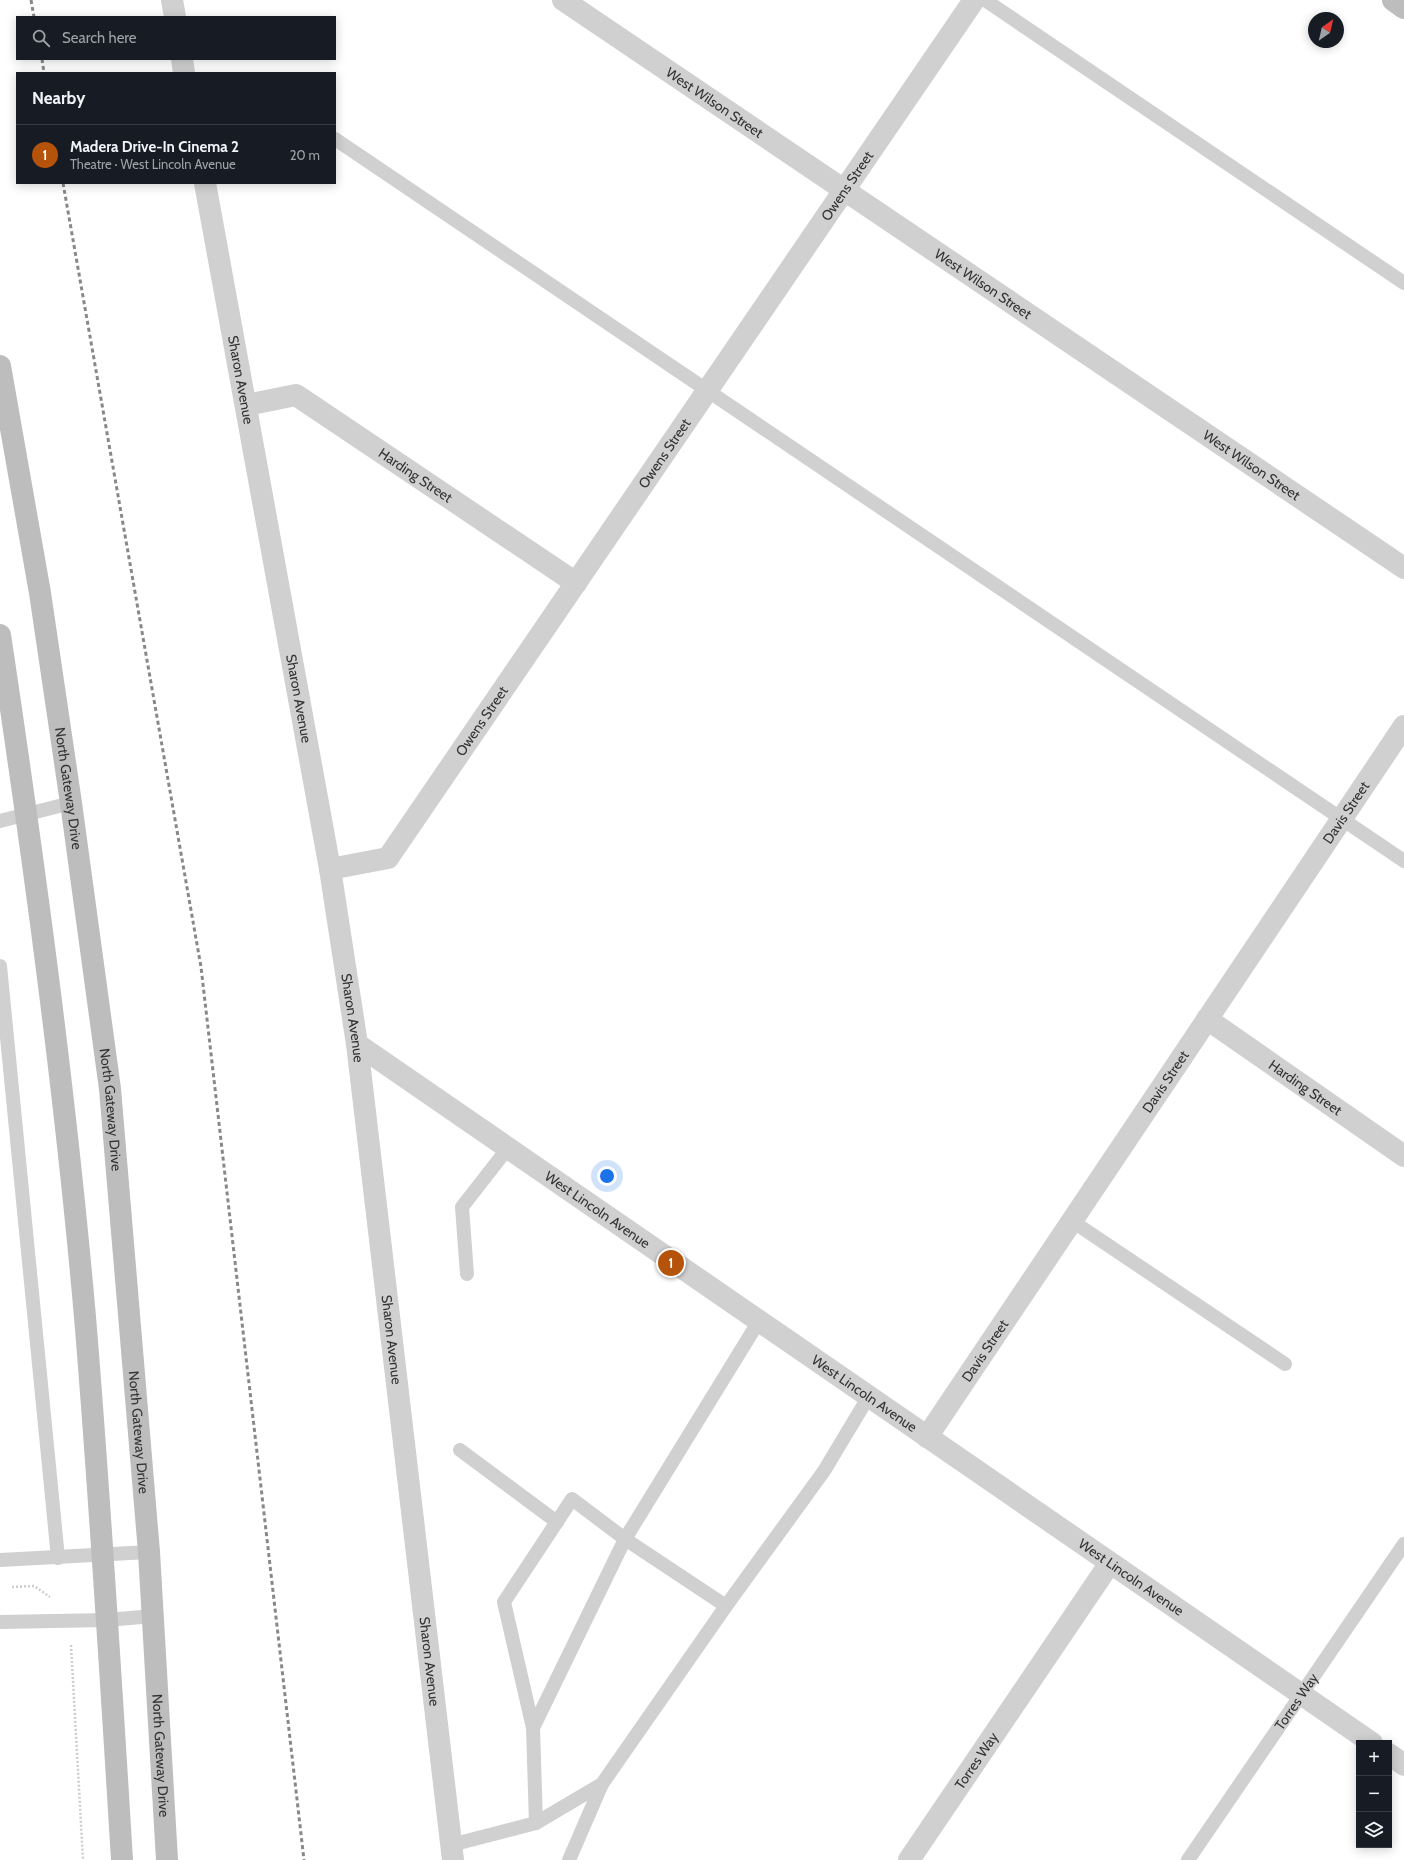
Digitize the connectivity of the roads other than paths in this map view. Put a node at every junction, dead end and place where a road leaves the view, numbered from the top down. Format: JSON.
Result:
{"nodes":[{"id":1,"x":172,"y":0,"type":"edge"},
{"id":2,"x":563,"y":0,"type":"edge"},
{"id":3,"x":974,"y":0,"type":"edge"},
{"id":4,"x":985,"y":0,"type":"edge"},
{"id":5,"x":1393,"y":0,"type":"edge"},
{"id":6,"x":1404,"y":8,"type":"edge"},
{"id":7,"x":175,"y":16,"type":"edge"},
{"id":8,"x":182,"y":60,"type":"edge"},
{"id":9,"x":184,"y":72,"type":"edge"},
{"id":10,"x":336,"y":140,"type":"edge"},
{"id":11,"x":205,"y":184,"type":"edge"},
{"id":12,"x":845,"y":190,"type":"junction"},
{"id":13,"x":1404,"y":283,"type":"edge"},
{"id":14,"x":0,"y":366,"type":"edge"},
{"id":15,"x":707,"y":391,"type":"junction"},
{"id":16,"x":247,"y":405,"type":"junction"},
{"id":17,"x":1404,"y":568,"type":"edge"},
{"id":18,"x":576,"y":583,"type":"junction"},
{"id":19,"x":0,"y":635,"type":"edge"},
{"id":20,"x":1404,"y":726,"type":"edge"},
{"id":21,"x":72,"y":803,"type":"junction"},
{"id":22,"x":27,"y":816,"type":"junction"},
{"id":23,"x":1342,"y":819,"type":"junction"},
{"id":24,"x":0,"y":821,"type":"edge"},
{"id":25,"x":1404,"y":861,"type":"edge"},
{"id":26,"x":330,"y":869,"type":"junction"},
{"id":27,"x":0,"y":966,"type":"edge"},
{"id":28,"x":1207,"y":1019,"type":"junction"},
{"id":29,"x":357,"y":1044,"type":"junction"},
{"id":30,"x":508,"y":1148,"type":"junction"},
{"id":31,"x":1404,"y":1156,"type":"edge"},
{"id":32,"x":1072,"y":1221,"type":"junction"},
{"id":33,"x":467,"y":1274,"type":"dead end"},
{"id":34,"x":759,"y":1321,"type":"junction"},
{"id":35,"x":1285,"y":1364,"type":"dead end"},
{"id":36,"x":869,"y":1396,"type":"junction"},
{"id":37,"x":927,"y":1437,"type":"junction"},
{"id":38,"x":460,"y":1450,"type":"dead end"},
{"id":39,"x":557,"y":1522,"type":"junction"},
{"id":40,"x":625,"y":1539,"type":"junction"},
{"id":41,"x":1404,"y":1544,"type":"edge"},
{"id":42,"x":149,"y":1552,"type":"junction"},
{"id":43,"x":102,"y":1556,"type":"junction"},
{"id":44,"x":58,"y":1558,"type":"junction"},
{"id":45,"x":0,"y":1560,"type":"edge"},
{"id":46,"x":1110,"y":1563,"type":"junction"},
{"id":47,"x":726,"y":1606,"type":"junction"},
{"id":48,"x":153,"y":1616,"type":"junction"},
{"id":49,"x":107,"y":1620,"type":"junction"},
{"id":50,"x":0,"y":1622,"type":"edge"},
{"id":51,"x":1302,"y":1694,"type":"junction"},
{"id":52,"x":533,"y":1728,"type":"junction"},
{"id":53,"x":1368,"y":1740,"type":"edge"},
{"id":54,"x":1392,"y":1756,"type":"edge"},
{"id":55,"x":1404,"y":1765,"type":"edge"},
{"id":56,"x":602,"y":1784,"type":"junction"},
{"id":57,"x":536,"y":1823,"type":"junction"},
{"id":58,"x":452,"y":1852,"type":"edge"},
{"id":59,"x":122,"y":1860,"type":"edge"},
{"id":60,"x":168,"y":1860,"type":"edge"},
{"id":61,"x":568,"y":1860,"type":"edge"},
{"id":62,"x":909,"y":1860,"type":"edge"},
{"id":63,"x":1188,"y":1860,"type":"edge"}],
"edges":[{"from":1,"to":7,"type":"street"},
{"from":2,"to":12,"type":"street","name":"West Wilson Street"},
{"from":3,"to":12,"type":"street","name":"Owens Street"},
{"from":4,"to":13,"type":"lane"},
{"from":5,"to":6,"type":"main road"},
{"from":8,"to":9,"type":"street"},
{"from":10,"to":15,"type":"lane"},
{"from":11,"to":16,"type":"street","name":"Sharon Avenue"},
{"from":12,"to":15,"type":"street","name":"Owens Street"},
{"from":12,"to":17,"type":"street","name":"West Wilson Street"},
{"from":14,"to":21,"type":"main road","name":"North Gateway Drive"},
{"from":15,"to":18,"type":"street","name":"Owens Street"},
{"from":15,"to":23,"type":"lane"},
{"from":16,"to":18,"type":"street","name":"Harding Street"},
{"from":16,"to":26,"type":"street","name":"Sharon Avenue"},
{"from":18,"to":26,"type":"street","name":"Owens Street"},
{"from":19,"to":22,"type":"main road"},
{"from":20,"to":23,"type":"street","name":"Davis Street"},
{"from":21,"to":22,"type":"lane"},
{"from":21,"to":42,"type":"main road","name":"North Gateway Drive"},
{"from":22,"to":24,"type":"lane"},
{"from":22,"to":43,"type":"main road"},
{"from":23,"to":25,"type":"lane"},
{"from":23,"to":28,"type":"street","name":"Davis Street"},
{"from":26,"to":29,"type":"street","name":"Sharon Avenue"},
{"from":27,"to":44,"type":"lane"},
{"from":28,"to":31,"type":"street","name":"Harding Street"},
{"from":28,"to":32,"type":"street","name":"Davis Street"},
{"from":29,"to":30,"type":"street","name":"West Lincoln Avenue"},
{"from":29,"to":58,"type":"street","name":"Sharon Avenue"},
{"from":30,"to":33,"type":"lane"},
{"from":30,"to":34,"type":"street","name":"West Lincoln Avenue"},
{"from":32,"to":35,"type":"lane"},
{"from":32,"to":37,"type":"street","name":"Davis Street"},
{"from":34,"to":36,"type":"street","name":"West Lincoln Avenue"},
{"from":34,"to":40,"type":"lane"},
{"from":36,"to":37,"type":"street","name":"West Lincoln Avenue"},
{"from":36,"to":47,"type":"lane"},
{"from":37,"to":46,"type":"street","name":"West Lincoln Avenue"},
{"from":38,"to":39,"type":"lane"},
{"from":39,"to":40,"type":"lane"},
{"from":39,"to":52,"type":"lane"},
{"from":40,"to":47,"type":"lane"},
{"from":40,"to":52,"type":"lane"},
{"from":41,"to":51,"type":"lane","name":"Torres Way"},
{"from":42,"to":43,"type":"lane"},
{"from":42,"to":48,"type":"main road","name":"North Gateway Drive"},
{"from":43,"to":44,"type":"lane"},
{"from":43,"to":49,"type":"main road"},
{"from":44,"to":45,"type":"lane"},
{"from":46,"to":51,"type":"street","name":"West Lincoln Avenue"},
{"from":46,"to":62,"type":"street","name":"Torres Way"},
{"from":47,"to":56,"type":"lane"},
{"from":48,"to":49,"type":"lane"},
{"from":48,"to":60,"type":"main road","name":"North Gateway Drive"},
{"from":49,"to":50,"type":"lane"},
{"from":49,"to":59,"type":"main road"},
{"from":51,"to":53,"type":"street","name":"West Lincoln Avenue"},
{"from":51,"to":63,"type":"lane","name":"Torres Way"},
{"from":52,"to":57,"type":"lane"},
{"from":54,"to":55,"type":"street"},
{"from":56,"to":57,"type":"lane"},
{"from":56,"to":61,"type":"lane"},
{"from":57,"to":58,"type":"lane"}]}
